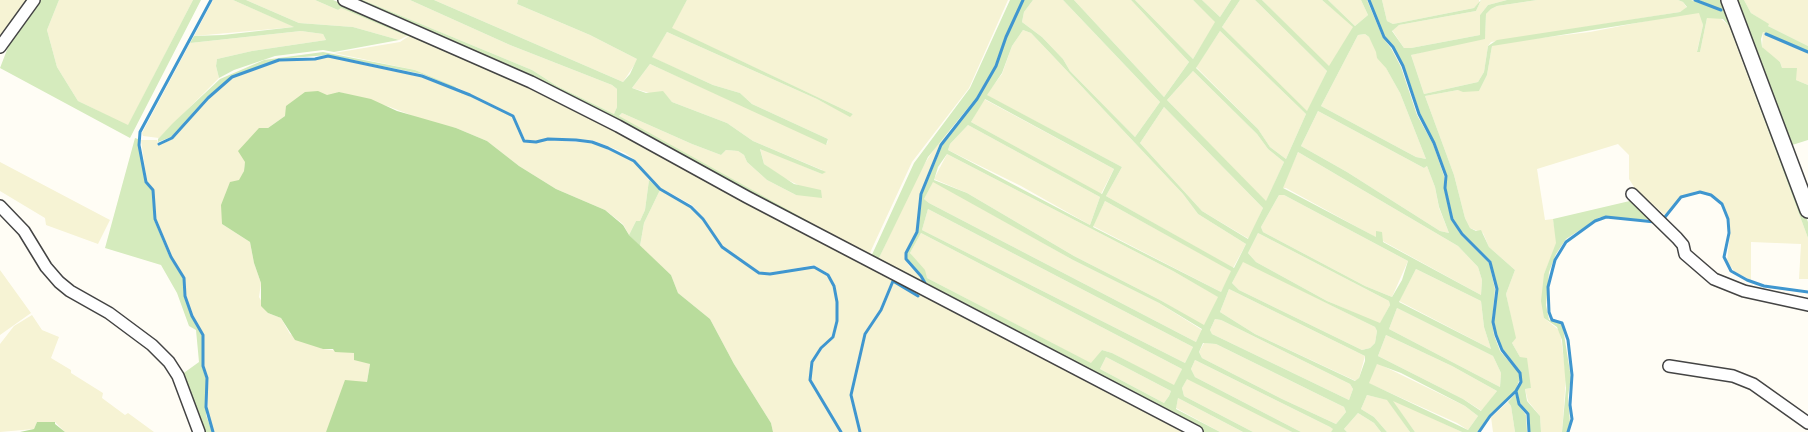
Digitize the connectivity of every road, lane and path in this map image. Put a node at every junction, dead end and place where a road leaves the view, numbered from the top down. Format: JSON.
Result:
{"nodes":[{"id":1,"x":34,"y":0,"type":"edge"},
{"id":2,"x":344,"y":0,"type":"edge"},
{"id":3,"x":1729,"y":0,"type":"edge"},
{"id":4,"x":0,"y":47,"type":"edge"},
{"id":5,"x":1632,"y":194,"type":"dead end"},
{"id":6,"x":0,"y":206,"type":"edge"},
{"id":7,"x":1808,"y":210,"type":"edge"},
{"id":8,"x":1808,"y":306,"type":"edge"},
{"id":9,"x":1669,"y":366,"type":"dead end"},
{"id":10,"x":1808,"y":423,"type":"edge"},
{"id":11,"x":199,"y":432,"type":"edge"},
{"id":12,"x":1197,"y":432,"type":"edge"}],
"edges":[{"from":1,"to":4,"type":"street"},
{"from":2,"to":12,"type":"street"},
{"from":3,"to":7,"type":"street"},
{"from":5,"to":8,"type":"street"},
{"from":6,"to":11,"type":"street"},
{"from":9,"to":10,"type":"street"}]}
